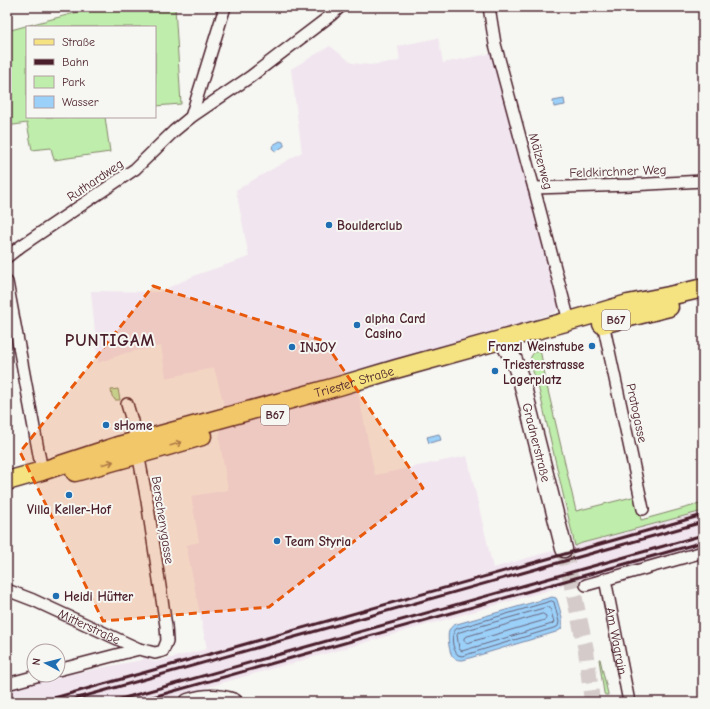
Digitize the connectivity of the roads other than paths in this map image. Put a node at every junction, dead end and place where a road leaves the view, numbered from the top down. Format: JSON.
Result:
{"nodes":[{"id":1,"x":225,"y":7,"type":"edge"},
{"id":2,"x":340,"y":7,"type":"edge"},
{"id":3,"x":489,"y":7,"type":"edge"},
{"id":4,"x":191,"y":117,"type":"junction"},
{"id":5,"x":703,"y":181,"type":"edge"},
{"id":6,"x":534,"y":188,"type":"junction"},
{"id":7,"x":7,"y":257,"type":"edge"},
{"id":8,"x":7,"y":282,"type":"edge"},
{"id":9,"x":703,"y":288,"type":"edge"},
{"id":10,"x":703,"y":299,"type":"edge"},
{"id":11,"x":569,"y":321,"type":"junction"},
{"id":12,"x":603,"y":323,"type":"junction"},
{"id":13,"x":506,"y":344,"type":"junction"},
{"id":14,"x":127,"y":404,"type":"dead end"},
{"id":15,"x":137,"y":448,"type":"junction"},
{"id":16,"x":42,"y":471,"type":"junction"},
{"id":17,"x":7,"y":481,"type":"edge"},
{"id":18,"x":7,"y":492,"type":"edge"},
{"id":19,"x":644,"y":509,"type":"dead end"},
{"id":20,"x":564,"y":549,"type":"tunnel mouth"},
{"id":21,"x":703,"y":552,"type":"edge"},
{"id":22,"x":605,"y":579,"type":"junction"},
{"id":23,"x":586,"y":584,"type":"dead end"},
{"id":24,"x":7,"y":590,"type":"edge"},
{"id":25,"x":167,"y":641,"type":"joint"},
{"id":26,"x":139,"y":648,"type":"junction"},
{"id":27,"x":66,"y":668,"type":"edge"},
{"id":28,"x":26,"y":679,"type":"edge"},
{"id":29,"x":7,"y":684,"type":"edge"},
{"id":30,"x":188,"y":702,"type":"edge"},
{"id":31,"x":232,"y":702,"type":"edge"},
{"id":32,"x":629,"y":702,"type":"edge"}],
"edges":[{"from":1,"to":4,"type":"street"},
{"from":2,"to":4,"type":"street","name":"Ruthardweg"},
{"from":3,"to":6,"type":"street","name":"Mälzerweg"},
{"from":4,"to":7,"type":"street","name":"Ruthardweg"},
{"from":5,"to":6,"type":"street","name":"Feldkirchner Weg"},
{"from":6,"to":11,"type":"street","name":"Mälzerweg"},
{"from":8,"to":16,"type":"street"},
{"from":9,"to":11,"type":"main road","name":"Triester Straße","number":"B67"},
{"from":10,"to":12,"type":"main road","name":"Triester Straße","number":"B67"},
{"from":11,"to":13,"type":"main road","name":"Triester Straße","number":"B67"},
{"from":12,"to":13,"type":"main road","name":"Triester Straße","number":"B67"},
{"from":12,"to":19,"type":"street","name":"Pratogasse"},
{"from":13,"to":15,"type":"main road","name":"Triester Straße","number":"B67"},
{"from":13,"to":20,"type":"main road","name":"Gradnerstraße"},
{"from":14,"to":15,"type":"street","name":"Berschenygasse"},
{"from":15,"to":16,"type":"main road","name":"Triester Straße","number":"B67"},
{"from":18,"to":15,"type":"main road","name":"Triester Straße","number":"B67","one_way":true},
{"from":15,"to":25,"type":"street","name":"Berschenygasse"},
{"from":16,"to":17,"type":"main road","name":"Triester Straße","number":"B67"},
{"from":21,"to":22,"type":"street"},
{"from":22,"to":23,"type":"street"},
{"from":22,"to":32,"type":"street","name":"Am Wagrain"},
{"from":24,"to":26,"type":"street","name":"Mitterstraße"},
{"from":25,"to":26,"type":"street","name":"Mitterstraße"},
{"from":26,"to":27,"type":"street"},
{"from":28,"to":29,"type":"street"},
{"from":30,"to":31,"type":"main road"}]}
